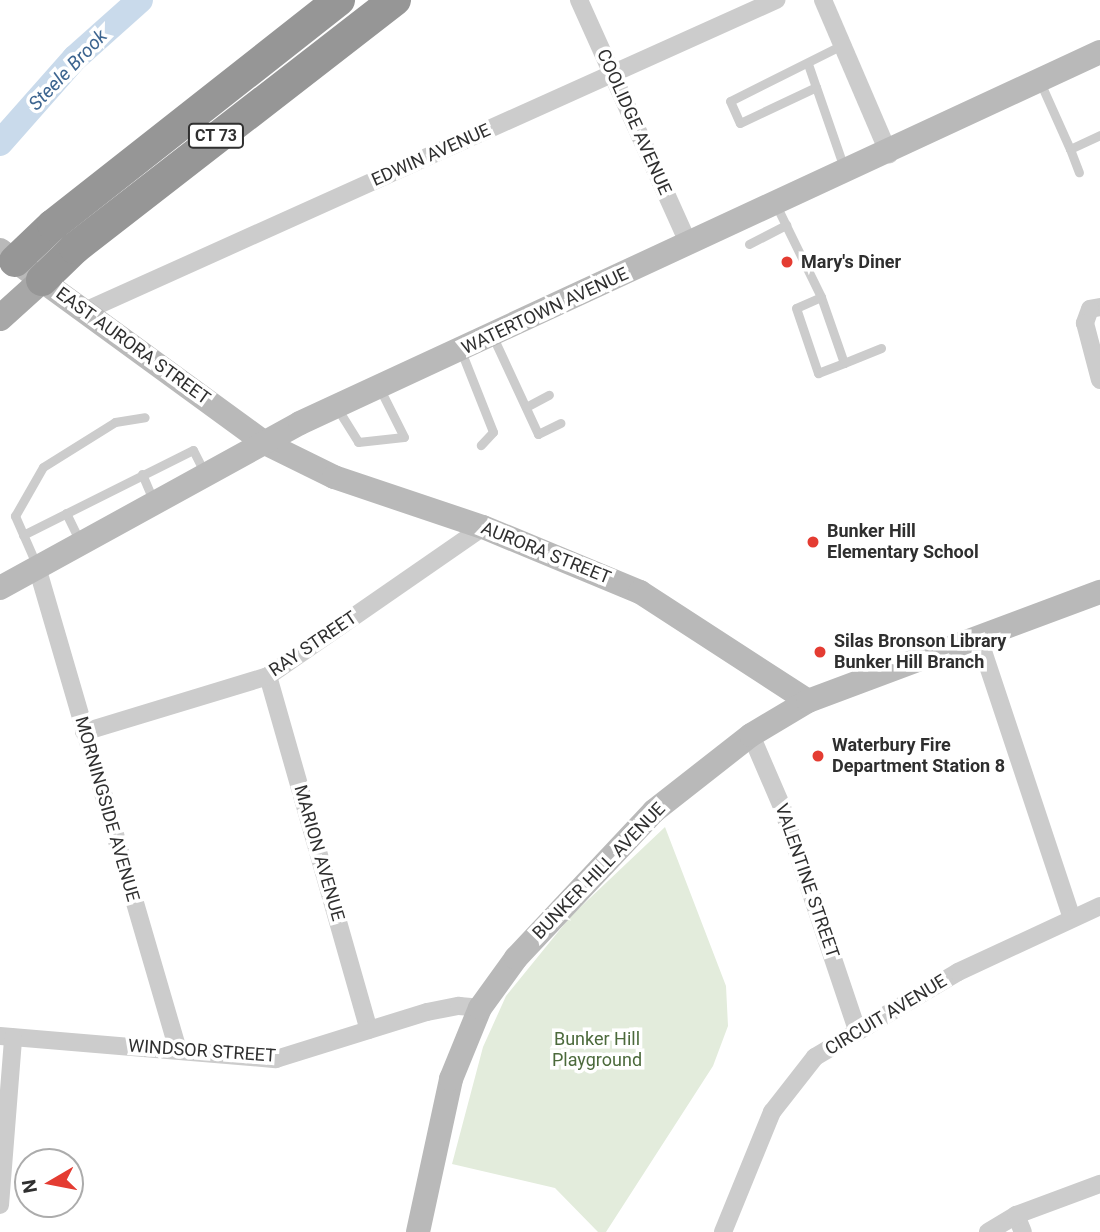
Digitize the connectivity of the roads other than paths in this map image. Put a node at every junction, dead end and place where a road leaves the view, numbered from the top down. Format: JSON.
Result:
{"nodes":[{"id":1,"x":339,"y":0,"type":"edge"},
{"id":2,"x":395,"y":0,"type":"edge"},
{"id":3,"x":579,"y":0,"type":"edge"},
{"id":4,"x":775,"y":0,"type":"edge"},
{"id":5,"x":822,"y":0,"type":"edge"},
{"id":6,"x":842,"y":45,"type":"junction"},
{"id":7,"x":1100,"y":52,"type":"edge"},
{"id":8,"x":808,"y":64,"type":"junction"},
{"id":9,"x":612,"y":74,"type":"junction"},
{"id":10,"x":1040,"y":82,"type":"junction"},
{"id":11,"x":816,"y":87,"type":"junction"},
{"id":12,"x":1100,"y":135,"type":"edge"},
{"id":13,"x":1070,"y":149,"type":"junction"},
{"id":14,"x":889,"y":154,"type":"junction"},
{"id":15,"x":1079,"y":172,"type":"dead end"},
{"id":16,"x":846,"y":173,"type":"junction"},
{"id":17,"x":781,"y":215,"type":"junction"},
{"id":18,"x":749,"y":244,"type":"dead end"},
{"id":19,"x":689,"y":245,"type":"junction"},
{"id":20,"x":5,"y":262,"type":"edge"},
{"id":21,"x":42,"y":280,"type":"junction"},
{"id":22,"x":821,"y":297,"type":"junction"},
{"id":23,"x":1095,"y":308,"type":"edge"},
{"id":24,"x":87,"y":310,"type":"junction"},
{"id":25,"x":0,"y":318,"type":"edge"},
{"id":26,"x":492,"y":335,"type":"junction"},
{"id":27,"x":881,"y":348,"type":"dead end"},
{"id":28,"x":460,"y":350,"type":"junction"},
{"id":29,"x":844,"y":363,"type":"junction"},
{"id":30,"x":1100,"y":380,"type":"edge"},
{"id":31,"x":379,"y":387,"type":"junction"},
{"id":32,"x":549,"y":394,"type":"dead end"},
{"id":33,"x":337,"y":406,"type":"junction"},
{"id":34,"x":526,"y":407,"type":"junction"},
{"id":35,"x":145,"y":418,"type":"dead end"},
{"id":36,"x":561,"y":424,"type":"dead end"},
{"id":37,"x":265,"y":443,"type":"junction"},
{"id":38,"x":481,"y":445,"type":"dead end"},
{"id":39,"x":142,"y":474,"type":"junction"},
{"id":40,"x":205,"y":476,"type":"junction"},
{"id":41,"x":155,"y":504,"type":"junction"},
{"id":42,"x":66,"y":513,"type":"junction"},
{"id":43,"x":483,"y":527,"type":"junction"},
{"id":44,"x":23,"y":535,"type":"junction"},
{"id":45,"x":80,"y":544,"type":"junction"},
{"id":46,"x":37,"y":567,"type":"junction"},
{"id":47,"x":0,"y":588,"type":"edge"},
{"id":48,"x":1100,"y":592,"type":"edge"},
{"id":49,"x":979,"y":639,"type":"junction"},
{"id":50,"x":268,"y":676,"type":"junction"},
{"id":51,"x":808,"y":701,"type":"junction"},
{"id":52,"x":84,"y":732,"type":"junction"},
{"id":53,"x":751,"y":735,"type":"junction"},
{"id":54,"x":1100,"y":906,"type":"edge"},
{"id":55,"x":1072,"y":918,"type":"junction"},
{"id":56,"x":480,"y":1008,"type":"junction"},
{"id":57,"x":369,"y":1030,"type":"junction"},
{"id":58,"x":857,"y":1030,"type":"junction"},
{"id":59,"x":6,"y":1037,"type":"edge"},
{"id":60,"x":178,"y":1050,"type":"junction"},
{"id":61,"x":1100,"y":1184,"type":"edge"},
{"id":62,"x":0,"y":1205,"type":"edge"},
{"id":63,"x":1019,"y":1224,"type":"edge"},
{"id":64,"x":418,"y":1232,"type":"edge"},
{"id":65,"x":723,"y":1232,"type":"edge"},
{"id":66,"x":988,"y":1232,"type":"edge"}],
"edges":[{"from":1,"to":20,"type":"highway","number":"CT 73"},
{"from":2,"to":21,"type":"highway","number":"CT 73"},
{"from":3,"to":9,"type":"street","name":"COOLIDGE AVENUE"},
{"from":4,"to":9,"type":"street","name":"EDWIN AVENUE"},
{"from":5,"to":6,"type":"street"},
{"from":6,"to":8,"type":"lane"},
{"from":6,"to":14,"type":"street"},
{"from":7,"to":10,"type":"main road","name":"WATERTOWN AVENUE"},
{"from":8,"to":11,"type":"lane"},
{"from":8,"to":11,"type":"lane"},
{"from":9,"to":19,"type":"street","name":"COOLIDGE AVENUE"},
{"from":9,"to":24,"type":"street","name":"EDWIN AVENUE"},
{"from":10,"to":13,"type":"lane"},
{"from":10,"to":14,"type":"main road","name":"WATERTOWN AVENUE"},
{"from":11,"to":16,"type":"lane"},
{"from":12,"to":13,"type":"lane"},
{"from":13,"to":15,"type":"lane"},
{"from":14,"to":16,"type":"main road","name":"WATERTOWN AVENUE"},
{"from":16,"to":17,"type":"main road","name":"WATERTOWN AVENUE"},
{"from":17,"to":18,"type":"lane"},
{"from":17,"to":19,"type":"main road","name":"WATERTOWN AVENUE"},
{"from":17,"to":22,"type":"lane"},
{"from":19,"to":26,"type":"main road","name":"WATERTOWN AVENUE"},
{"from":20,"to":21,"type":"main road","name":"EAST AURORA STREET"},
{"from":21,"to":24,"type":"main road","name":"EAST AURORA STREET"},
{"from":21,"to":25,"type":"main road","number":"CT 73"},
{"from":22,"to":29,"type":"lane"},
{"from":22,"to":29,"type":"lane"},
{"from":23,"to":30,"type":"street"},
{"from":24,"to":37,"type":"main road","name":"EAST AURORA STREET"},
{"from":26,"to":28,"type":"main road","name":"WATERTOWN AVENUE"},
{"from":26,"to":34,"type":"lane"},
{"from":27,"to":29,"type":"lane"},
{"from":28,"to":31,"type":"main road","name":"WATERTOWN AVENUE"},
{"from":28,"to":38,"type":"lane"},
{"from":31,"to":33,"type":"main road","name":"WATERTOWN AVENUE"},
{"from":31,"to":33,"type":"lane"},
{"from":32,"to":34,"type":"lane"},
{"from":33,"to":37,"type":"main road","name":"WATERTOWN AVENUE"},
{"from":34,"to":36,"type":"lane"},
{"from":35,"to":44,"type":"lane"},
{"from":37,"to":40,"type":"main road","name":"WATERTOWN AVENUE"},
{"from":37,"to":43,"type":"main road","name":"AURORA STREET"},
{"from":39,"to":40,"type":"lane"},
{"from":39,"to":41,"type":"lane"},
{"from":39,"to":42,"type":"lane"},
{"from":40,"to":41,"type":"main road","name":"WATERTOWN AVENUE"},
{"from":41,"to":45,"type":"main road","name":"WATERTOWN AVENUE"},
{"from":42,"to":44,"type":"lane"},
{"from":42,"to":45,"type":"lane"},
{"from":43,"to":50,"type":"street","name":"RAY STREET"},
{"from":43,"to":51,"type":"main road","name":"AURORA STREET"},
{"from":44,"to":46,"type":"lane"},
{"from":45,"to":46,"type":"main road","name":"WATERTOWN AVENUE"},
{"from":46,"to":47,"type":"main road","name":"WATERTOWN AVENUE"},
{"from":46,"to":52,"type":"street","name":"MORNINGSIDE AVENUE"},
{"from":48,"to":49,"type":"main road","name":"BUNKER HILL AVENUE"},
{"from":49,"to":51,"type":"main road","name":"BUNKER HILL AVENUE"},
{"from":49,"to":55,"type":"street"},
{"from":50,"to":52,"type":"street","name":"RAY STREET"},
{"from":50,"to":57,"type":"street","name":"MARION AVENUE"},
{"from":51,"to":53,"type":"main road","name":"BUNKER HILL AVENUE"},
{"from":52,"to":60,"type":"street","name":"MORNINGSIDE AVENUE"},
{"from":53,"to":56,"type":"main road","name":"BUNKER HILL AVENUE"},
{"from":53,"to":58,"type":"street","name":"VALENTINE STREET"},
{"from":54,"to":55,"type":"street","name":"CIRCUIT AVENUE"},
{"from":55,"to":58,"type":"street","name":"CIRCUIT AVENUE"},
{"from":56,"to":57,"type":"street","name":"WINDSOR STREET"},
{"from":56,"to":64,"type":"main road","name":"BUNKER HILL AVENUE"},
{"from":57,"to":60,"type":"street","name":"WINDSOR STREET"},
{"from":58,"to":65,"type":"street","name":"CIRCUIT AVENUE"},
{"from":59,"to":60,"type":"street","name":"WINDSOR STREET"},
{"from":59,"to":62,"type":"street"},
{"from":61,"to":63,"type":"street"},
{"from":63,"to":66,"type":"street"}]}
